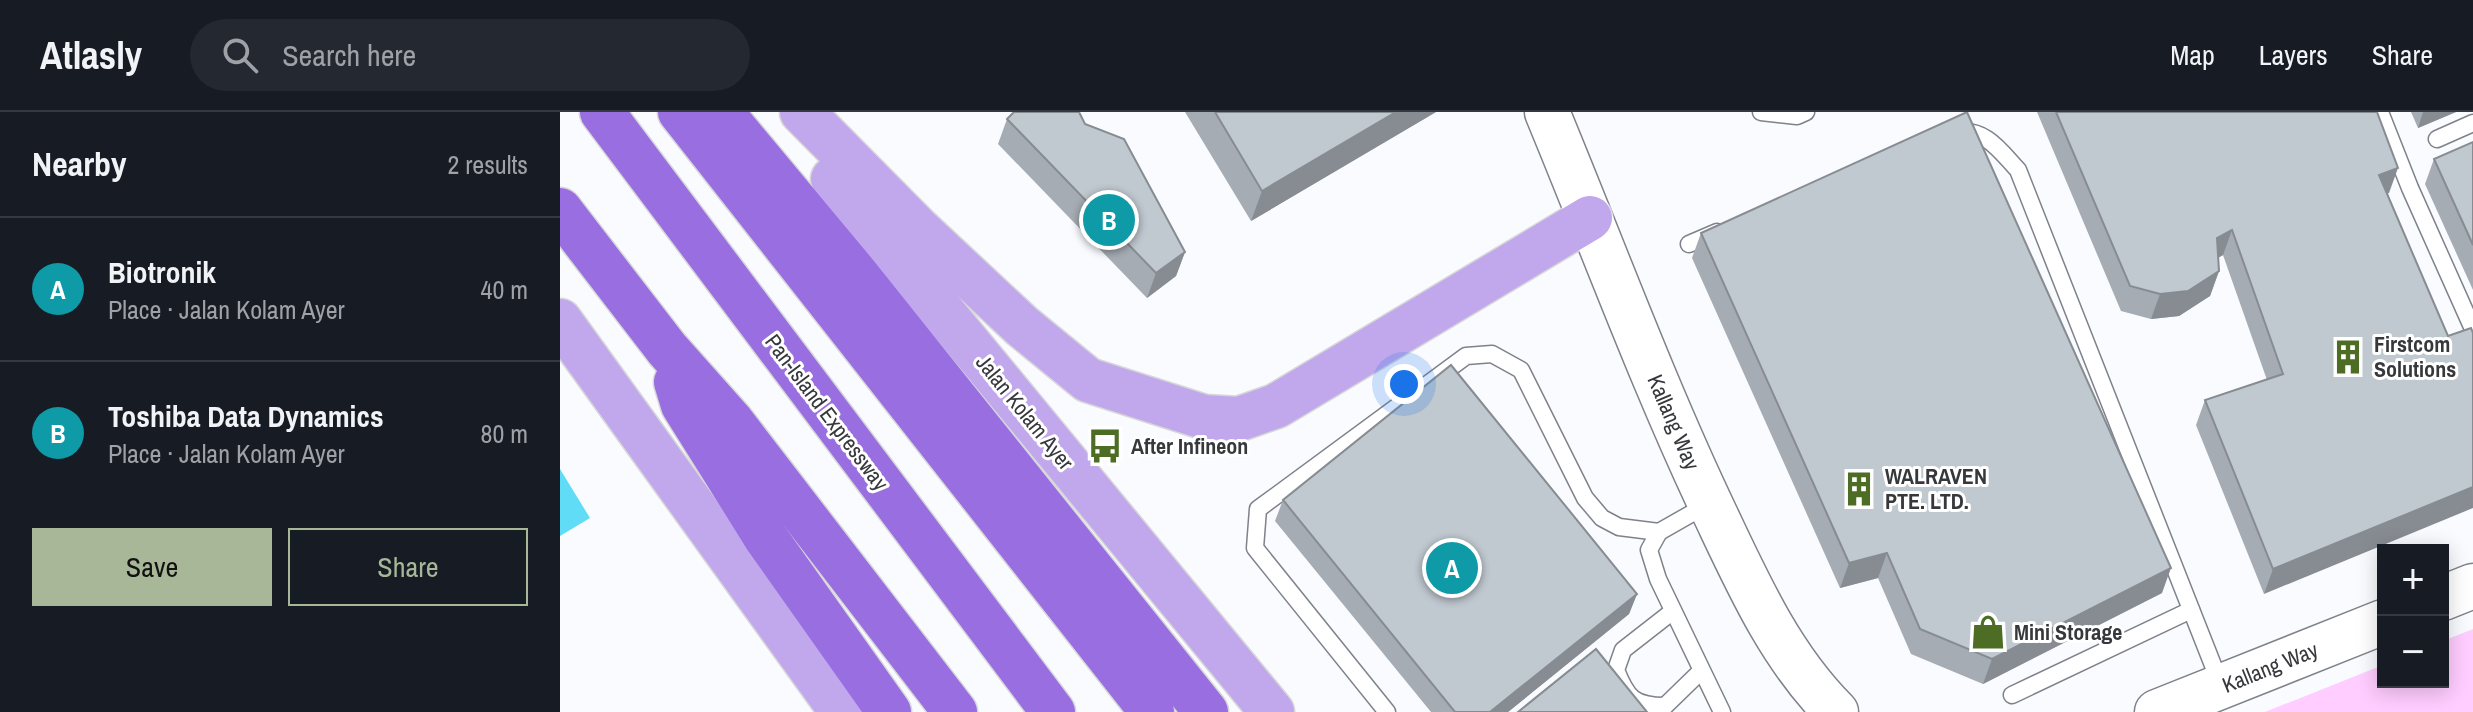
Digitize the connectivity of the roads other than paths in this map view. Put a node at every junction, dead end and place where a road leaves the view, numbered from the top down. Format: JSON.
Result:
{"nodes":[{"id":1,"x":602,"y":112,"type":"edge"},
{"id":2,"x":680,"y":112,"type":"edge"},
{"id":3,"x":721,"y":112,"type":"edge"},
{"id":4,"x":777,"y":112,"type":"edge"},
{"id":5,"x":802,"y":112,"type":"edge"},
{"id":6,"x":1547,"y":112,"type":"edge"},
{"id":7,"x":1761,"y":112,"type":"edge"},
{"id":8,"x":1806,"y":112,"type":"edge"},
{"id":9,"x":2380,"y":112,"type":"edge"},
{"id":10,"x":2473,"y":123,"type":"edge"},
{"id":11,"x":2437,"y":139,"type":"dead end"},
{"id":12,"x":1934,"y":140,"type":"edge"},
{"id":13,"x":560,"y":210,"type":"edge"},
{"id":14,"x":1590,"y":218,"type":"junction"},
{"id":15,"x":1732,"y":226,"type":"edge"},
{"id":16,"x":1689,"y":244,"type":"dead end"},
{"id":17,"x":560,"y":321,"type":"edge"},
{"id":18,"x":2473,"y":329,"type":"edge"},
{"id":19,"x":667,"y":349,"type":"junction"},
{"id":20,"x":1710,"y":503,"type":"junction"},
{"id":21,"x":1659,"y":532,"type":"junction"},
{"id":22,"x":2473,"y":586,"type":"edge"},
{"id":23,"x":2449,"y":596,"type":"edge"},
{"id":24,"x":2191,"y":610,"type":"junction"},
{"id":25,"x":1673,"y":611,"type":"junction"},
{"id":26,"x":2377,"y":624,"type":"edge"},
{"id":27,"x":1701,"y":671,"type":"junction"},
{"id":28,"x":2221,"y":686,"type":"junction"},
{"id":29,"x":2012,"y":695,"type":"dead end"},
{"id":30,"x":842,"y":712,"type":"edge"},
{"id":31,"x":889,"y":712,"type":"edge"},
{"id":32,"x":955,"y":712,"type":"edge"},
{"id":33,"x":1053,"y":712,"type":"edge"},
{"id":34,"x":1152,"y":712,"type":"edge"},
{"id":35,"x":1206,"y":712,"type":"edge"},
{"id":36,"x":1272,"y":712,"type":"edge"},
{"id":37,"x":1387,"y":712,"type":"edge"},
{"id":38,"x":1722,"y":712,"type":"edge"},
{"id":39,"x":1836,"y":712,"type":"edge"},
{"id":40,"x":2157,"y":712,"type":"edge"}],
"edges":[{"from":1,"to":33,"type":"highway","name":"Pan-Island Expressway"},
{"from":2,"to":34,"type":"highway"},
{"from":3,"to":35,"type":"highway"},
{"from":4,"to":36,"type":"main road","name":"Jalan Kolam Ayer"},
{"from":5,"to":14,"type":"main road"},
{"from":6,"to":14,"type":"street","name":"Kallang Way"},
{"from":7,"to":8,"type":"lane"},
{"from":9,"to":18,"type":"lane"},
{"from":10,"to":11,"type":"lane"},
{"from":12,"to":24,"type":"lane"},
{"from":13,"to":19,"type":"highway"},
{"from":14,"to":20,"type":"street","name":"Kallang Way"},
{"from":15,"to":16,"type":"lane"},
{"from":17,"to":30,"type":"main road"},
{"from":19,"to":31,"type":"highway"},
{"from":19,"to":32,"type":"highway"},
{"from":20,"to":21,"type":"lane"},
{"from":20,"to":39,"type":"street","name":"Kallang Way"},
{"from":21,"to":25,"type":"lane"},
{"from":21,"to":37,"type":"lane"},
{"from":22,"to":23,"type":"street"},
{"from":24,"to":28,"type":"lane"},
{"from":24,"to":29,"type":"lane"},
{"from":25,"to":27,"type":"lane"},
{"from":25,"to":27,"type":"lane"},
{"from":26,"to":28,"type":"street","name":"Kallang Way"},
{"from":27,"to":38,"type":"lane"},
{"from":28,"to":40,"type":"street","name":"Kallang Way"}]}
